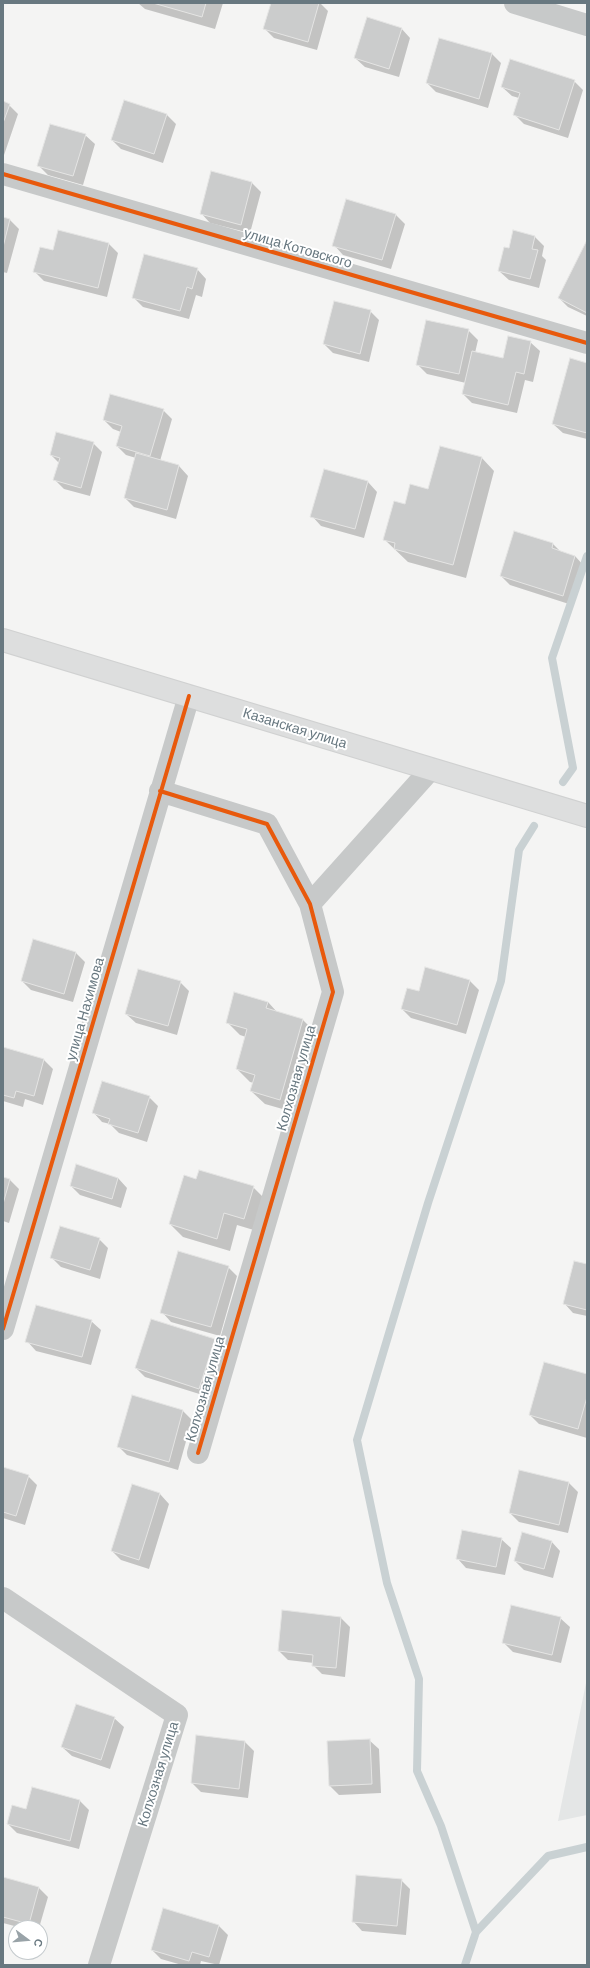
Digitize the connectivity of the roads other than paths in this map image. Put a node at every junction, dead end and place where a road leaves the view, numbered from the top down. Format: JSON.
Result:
{"nodes":[{"id":1,"x":515,"y":3,"type":"edge"},
{"id":2,"x":587,"y":25,"type":"edge"},
{"id":3,"x":3,"y":174,"type":"edge"},
{"id":4,"x":587,"y":343,"type":"edge"},
{"id":5,"x":3,"y":640,"type":"edge"},
{"id":6,"x":189,"y":696,"type":"junction"},
{"id":7,"x":431,"y":769,"type":"junction"},
{"id":8,"x":160,"y":791,"type":"junction"},
{"id":9,"x":587,"y":816,"type":"edge"},
{"id":10,"x":310,"y":904,"type":"junction"},
{"id":11,"x":3,"y":1329,"type":"edge"},
{"id":12,"x":198,"y":1453,"type":"dead end"},
{"id":13,"x":3,"y":1598,"type":"edge"},
{"id":14,"x":99,"y":1965,"type":"edge"}],
"edges":[{"from":1,"to":2,"type":"street"},
{"from":3,"to":4,"type":"street","name":"улица Котовского"},
{"from":5,"to":6,"type":"street","name":"Казанская улица"},
{"from":6,"to":7,"type":"street","name":"Казанская улица"},
{"from":6,"to":8,"type":"street","name":"улица Нахимова"},
{"from":7,"to":9,"type":"street","name":"Казанская улица"},
{"from":7,"to":10,"type":"street"},
{"from":8,"to":10,"type":"street","name":"Колхозная улица"},
{"from":8,"to":11,"type":"street","name":"улица Нахимова"},
{"from":10,"to":12,"type":"street","name":"Колхозная улица"},
{"from":13,"to":14,"type":"street","name":"Колхозная улица"}]}
